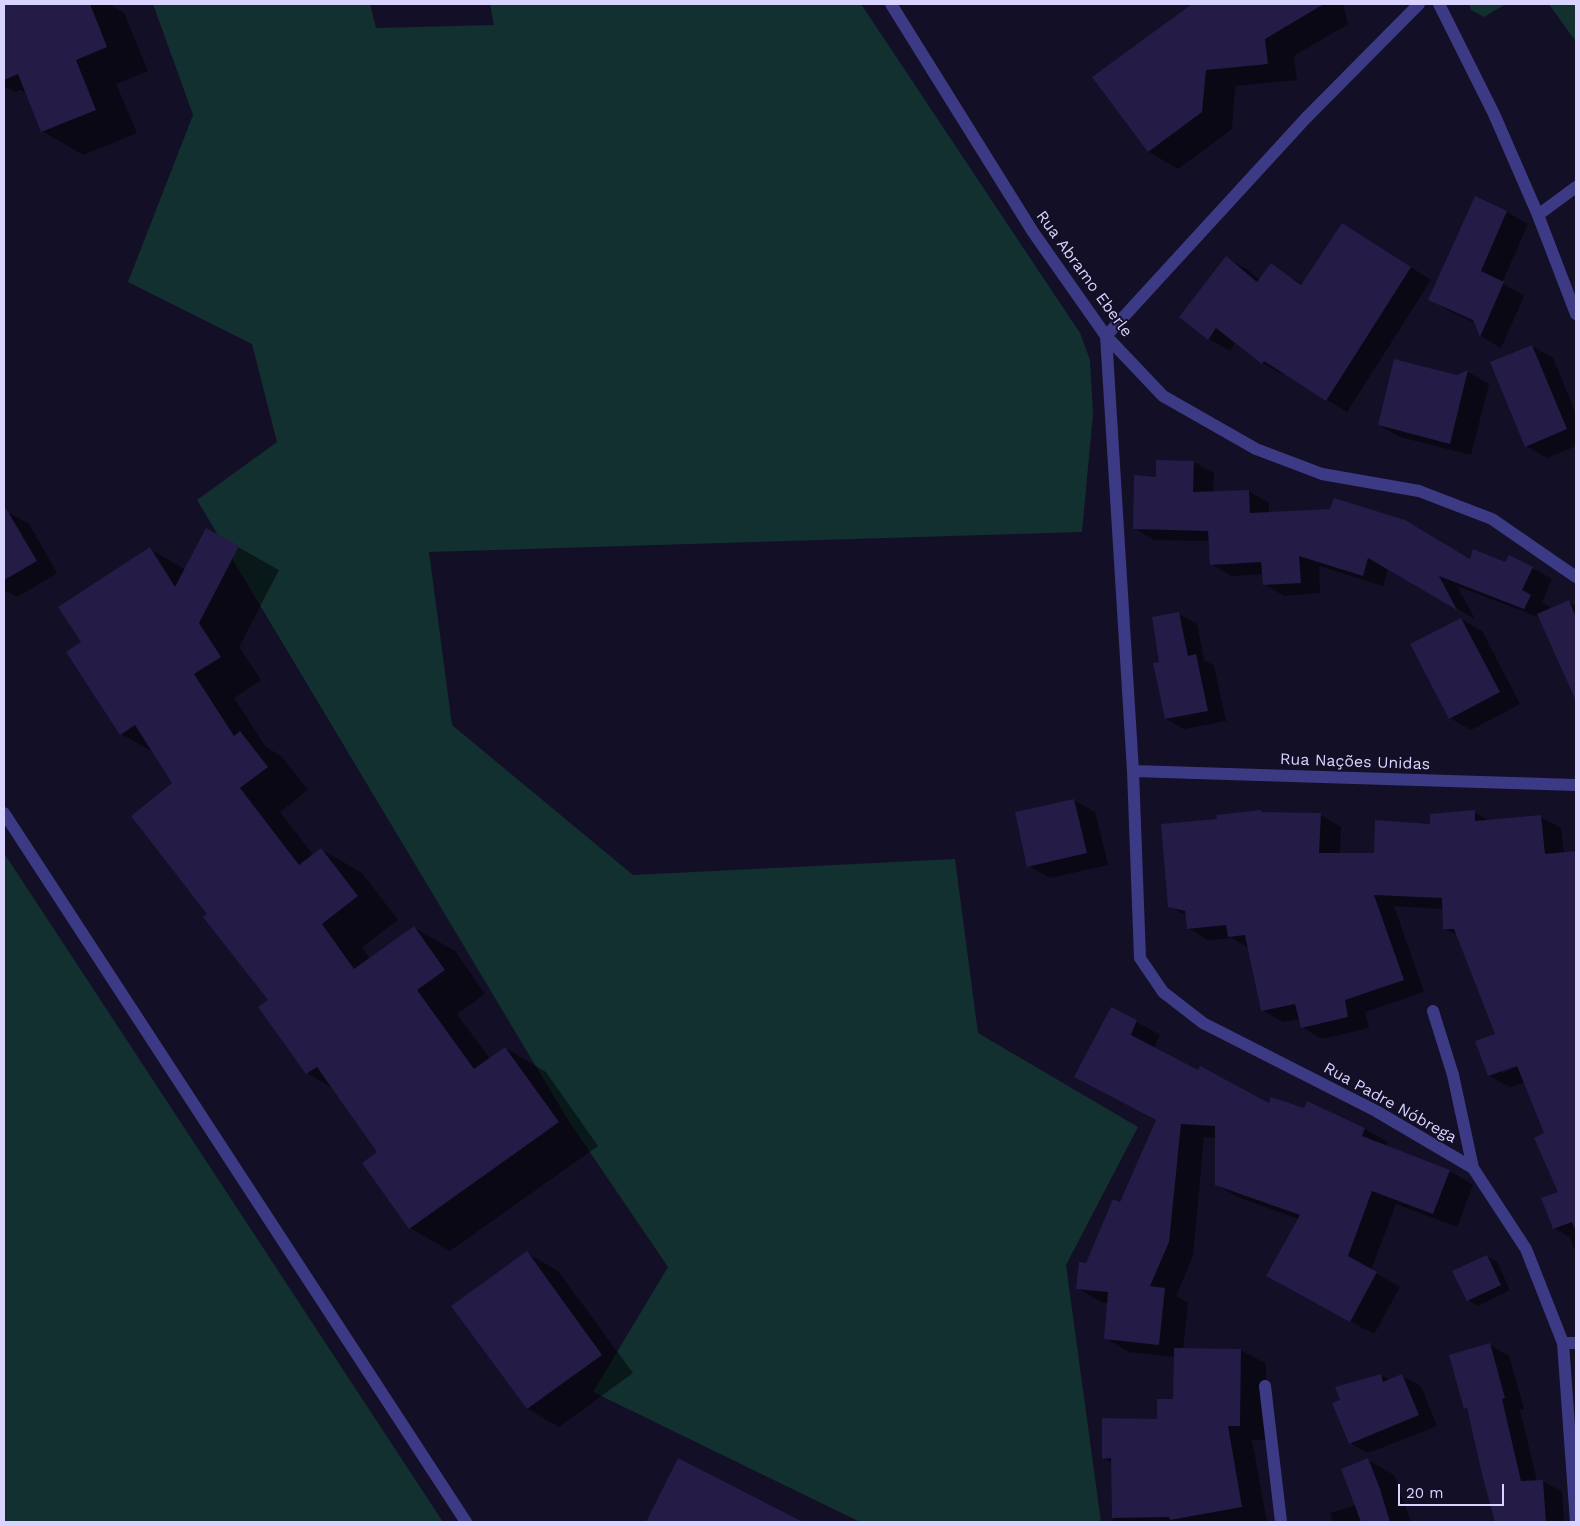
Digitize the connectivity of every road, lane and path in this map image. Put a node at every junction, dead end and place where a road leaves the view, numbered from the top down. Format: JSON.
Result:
{"nodes":[{"id":1,"x":891,"y":4,"type":"edge"},
{"id":2,"x":1419,"y":4,"type":"edge"},
{"id":3,"x":1440,"y":4,"type":"edge"},
{"id":4,"x":1576,"y":187,"type":"edge"},
{"id":5,"x":1538,"y":216,"type":"junction"},
{"id":6,"x":1576,"y":314,"type":"edge"},
{"id":7,"x":1106,"y":336,"type":"junction"},
{"id":8,"x":1576,"y":578,"type":"edge"},
{"id":9,"x":1133,"y":771,"type":"junction"},
{"id":10,"x":1576,"y":785,"type":"edge"},
{"id":11,"x":4,"y":813,"type":"edge"},
{"id":12,"x":1434,"y":1011,"type":"dead end"},
{"id":13,"x":1473,"y":1168,"type":"junction"},
{"id":14,"x":1570,"y":1343,"type":"edge"},
{"id":15,"x":1266,"y":1386,"type":"dead end"},
{"id":16,"x":466,"y":1522,"type":"edge"},
{"id":17,"x":1281,"y":1522,"type":"edge"},
{"id":18,"x":1576,"y":1522,"type":"edge"}],
"edges":[{"from":1,"to":7,"type":"street","name":"Rua Abramo Eberle"},
{"from":2,"to":7,"type":"street"},
{"from":3,"to":5,"type":"street"},
{"from":4,"to":5,"type":"street"},
{"from":5,"to":6,"type":"street"},
{"from":7,"to":8,"type":"street","name":"Rua Abramo Eberle"},
{"from":7,"to":9,"type":"street","name":"Rua Padre Nóbrega"},
{"from":9,"to":10,"type":"street","name":"Rua Nações Unidas"},
{"from":9,"to":13,"type":"street","name":"Rua Padre Nóbrega"},
{"from":11,"to":16,"type":"street"},
{"from":12,"to":13,"type":"street"},
{"from":13,"to":14,"type":"street","name":"Rua Padre Nóbrega"},
{"from":14,"to":18,"type":"street","name":"Rua Padre Nóbrega"},
{"from":15,"to":17,"type":"street"}]}
